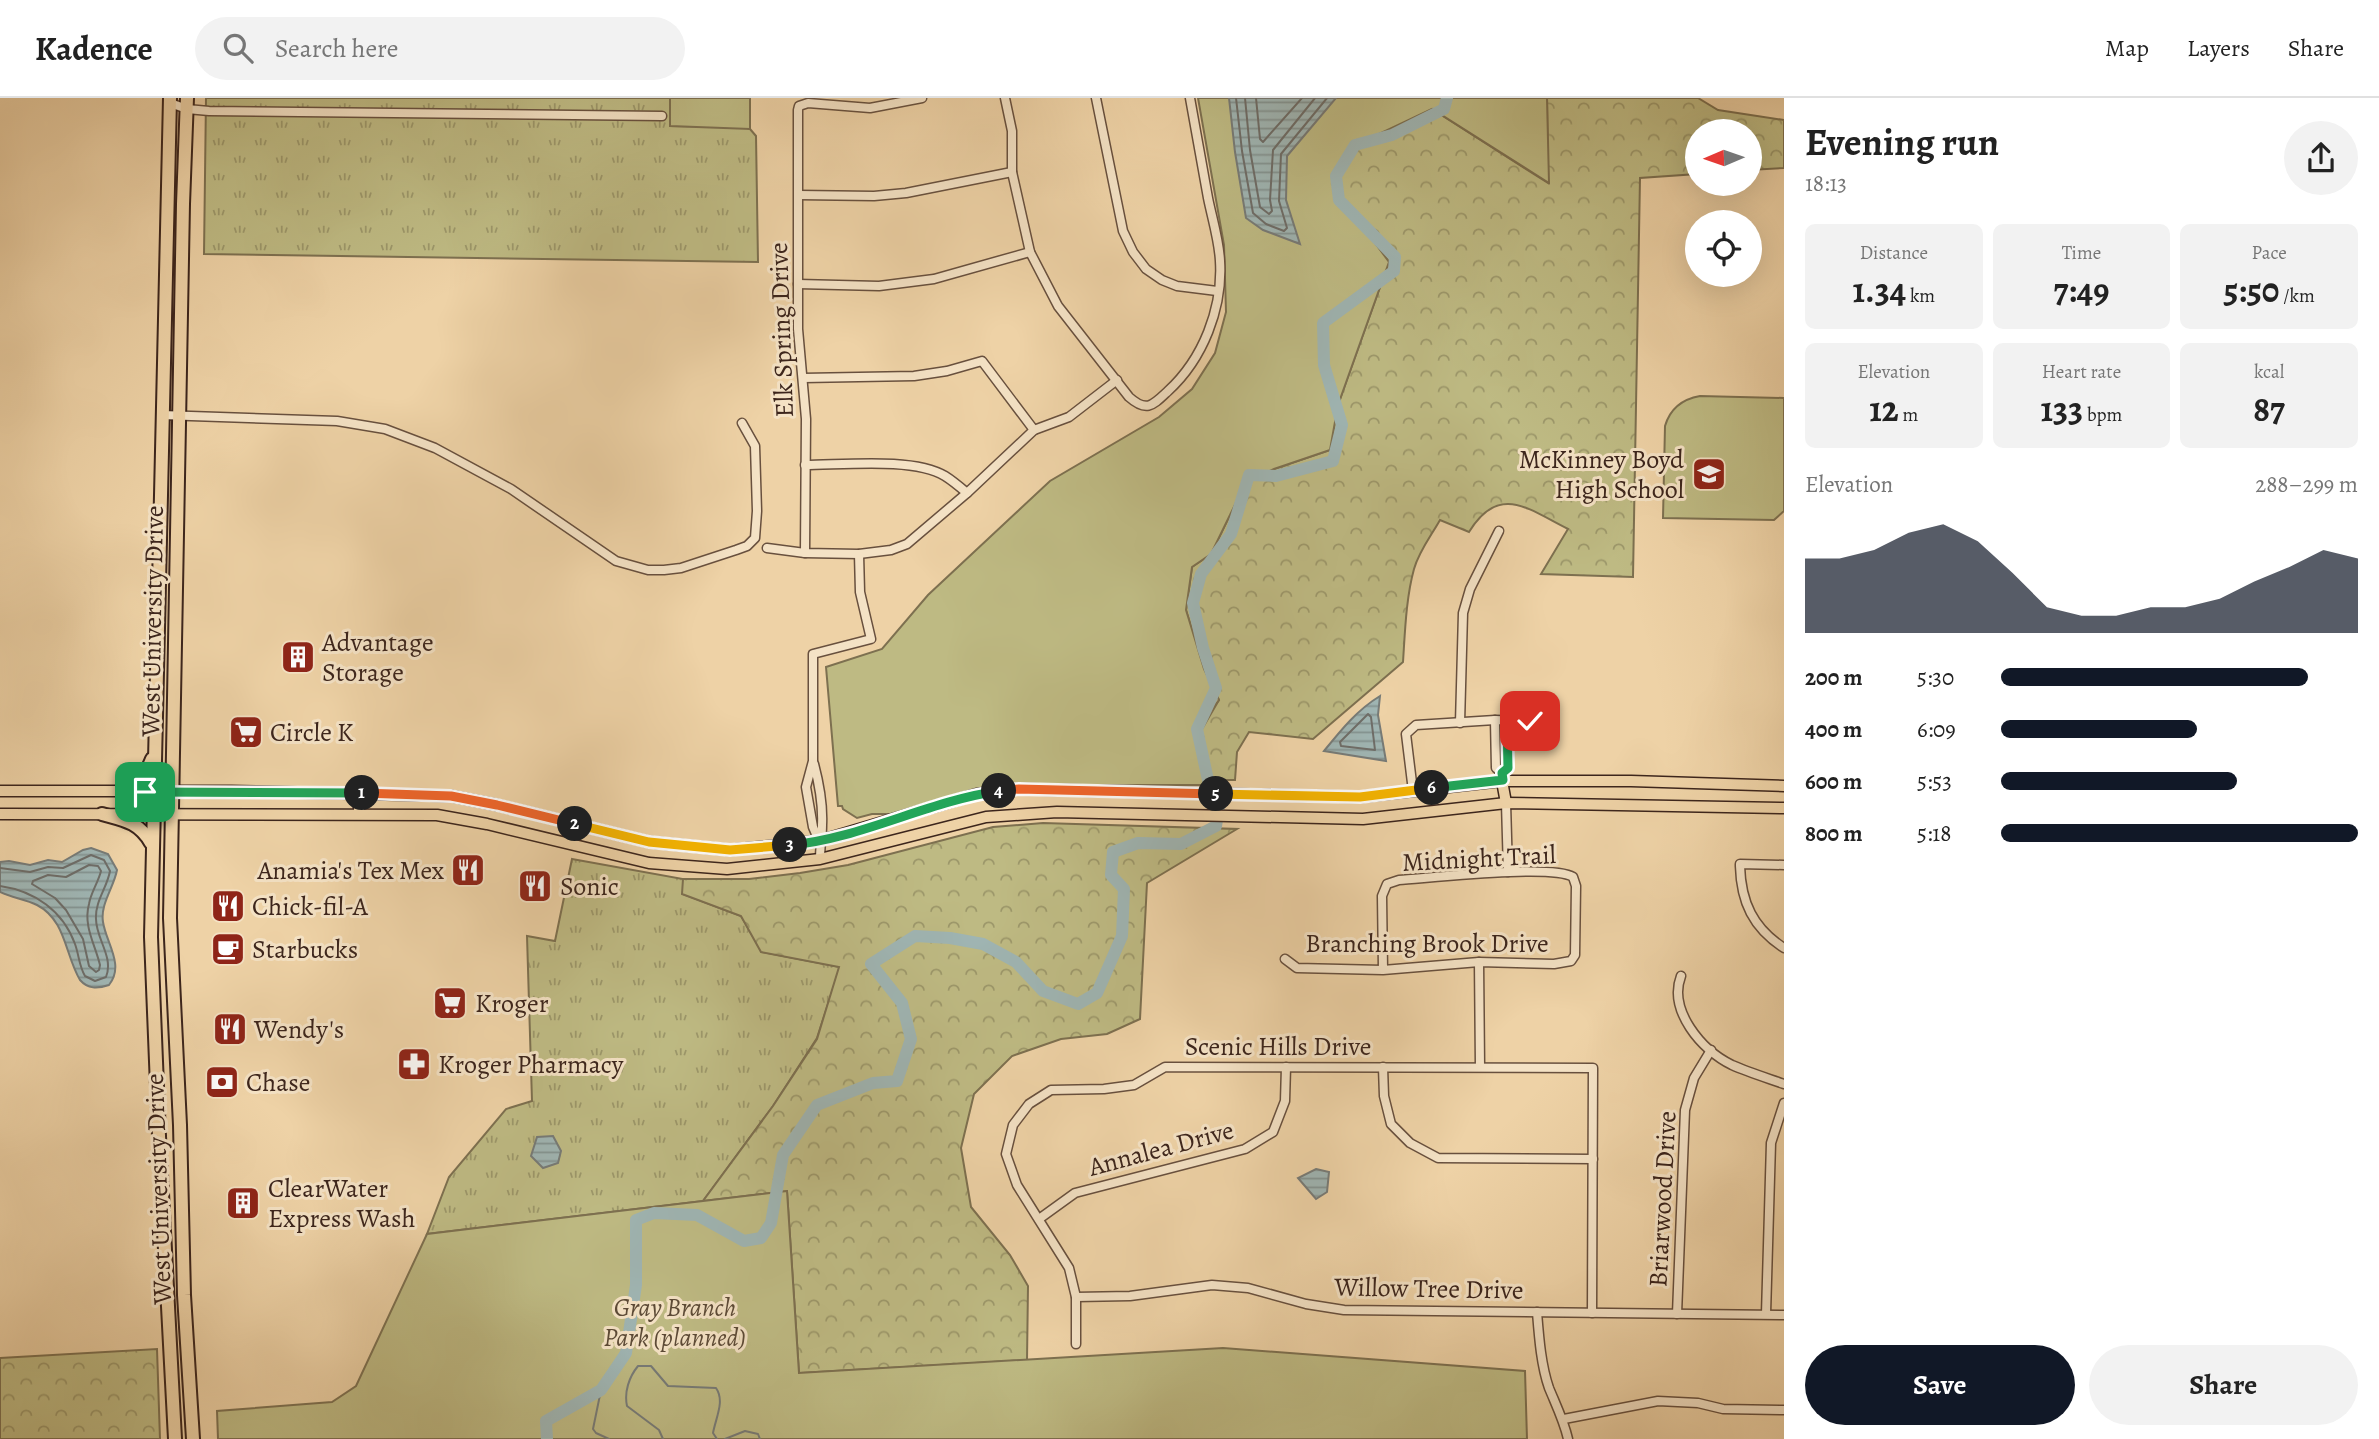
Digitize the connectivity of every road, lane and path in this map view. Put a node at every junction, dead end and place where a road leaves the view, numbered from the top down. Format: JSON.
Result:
{"nodes":[{"id":1,"x":922,"y":98,"type":"edge"},
{"id":2,"x":1005,"y":98,"type":"edge"},
{"id":3,"x":1096,"y":98,"type":"edge"},
{"id":4,"x":1190,"y":98,"type":"edge"},
{"id":5,"x":170,"y":101,"type":"edge"},
{"id":6,"x":187,"y":103,"type":"edge"},
{"id":7,"x":662,"y":116,"type":"dead end"},
{"id":8,"x":1012,"y":172,"type":"junction"},
{"id":9,"x":799,"y":195,"type":"junction"},
{"id":10,"x":1030,"y":252,"type":"junction"},
{"id":11,"x":798,"y":284,"type":"junction"},
{"id":12,"x":1217,"y":291,"type":"junction"},
{"id":13,"x":803,"y":378,"type":"junction"},
{"id":14,"x":1116,"y":380,"type":"junction"},
{"id":15,"x":162,"y":415,"type":"junction"},
{"id":16,"x":180,"y":415,"type":"junction"},
{"id":17,"x":742,"y":423,"type":"dead end"},
{"id":18,"x":1034,"y":430,"type":"junction"},
{"id":19,"x":805,"y":465,"type":"junction"},
{"id":20,"x":967,"y":493,"type":"junction"},
{"id":21,"x":1499,"y":531,"type":"dead end"},
{"id":22,"x":766,"y":548,"type":"dead end"},
{"id":23,"x":805,"y":553,"type":"junction"},
{"id":24,"x":859,"y":554,"type":"junction"},
{"id":25,"x":157,"y":618,"type":"junction"},
{"id":26,"x":174,"y":619,"type":"junction"},
{"id":27,"x":1495,"y":720,"type":"junction"},
{"id":28,"x":1507,"y":721,"type":"junction"},
{"id":29,"x":1530,"y":721,"type":"dead end"},
{"id":30,"x":1460,"y":723,"type":"junction"},
{"id":31,"x":154,"y":752,"type":"junction"},
{"id":32,"x":813,"y":761,"type":"junction"},
{"id":33,"x":1502,"y":777,"type":"junction"},
{"id":34,"x":1784,"y":786,"type":"edge"},
{"id":35,"x":0,"y":791,"type":"edge"},
{"id":36,"x":1413,"y":791,"type":"junction"},
{"id":37,"x":121,"y":792,"type":"junction"},
{"id":38,"x":153,"y":792,"type":"junction"},
{"id":39,"x":171,"y":792,"type":"junction"},
{"id":40,"x":359,"y":793,"type":"junction"},
{"id":41,"x":1507,"y":803,"type":"junction"},
{"id":42,"x":1784,"y":808,"type":"edge"},
{"id":43,"x":0,"y":814,"type":"edge"},
{"id":44,"x":102,"y":814,"type":"junction"},
{"id":45,"x":152,"y":814,"type":"junction"},
{"id":46,"x":170,"y":814,"type":"junction"},
{"id":47,"x":359,"y":814,"type":"junction"},
{"id":48,"x":531,"y":814,"type":"junction"},
{"id":49,"x":526,"y":833,"type":"junction"},
{"id":50,"x":820,"y":841,"type":"junction"},
{"id":51,"x":152,"y":845,"type":"junction"},
{"id":52,"x":820,"y":859,"type":"junction"},
{"id":53,"x":1784,"y":865,"type":"edge"},
{"id":54,"x":1508,"y":872,"type":"junction"},
{"id":55,"x":1784,"y":948,"type":"edge"},
{"id":56,"x":1285,"y":959,"type":"dead end"},
{"id":57,"x":1571,"y":961,"type":"joint"},
{"id":58,"x":1479,"y":962,"type":"junction"},
{"id":59,"x":1383,"y":970,"type":"junction"},
{"id":60,"x":1681,"y":976,"type":"dead end"},
{"id":61,"x":1711,"y":1050,"type":"junction"},
{"id":62,"x":1286,"y":1067,"type":"junction"},
{"id":63,"x":1383,"y":1067,"type":"junction"},
{"id":64,"x":1480,"y":1067,"type":"junction"},
{"id":65,"x":1784,"y":1084,"type":"edge"},
{"id":66,"x":1784,"y":1103,"type":"edge"},
{"id":67,"x":1593,"y":1159,"type":"junction"},
{"id":68,"x":1039,"y":1219,"type":"junction"},
{"id":69,"x":168,"y":1293,"type":"junction"},
{"id":70,"x":1076,"y":1297,"type":"junction"},
{"id":71,"x":1537,"y":1312,"type":"junction"},
{"id":72,"x":1592,"y":1313,"type":"junction"},
{"id":73,"x":1677,"y":1314,"type":"junction"},
{"id":74,"x":1766,"y":1314,"type":"junction"},
{"id":75,"x":1784,"y":1315,"type":"edge"},
{"id":76,"x":1076,"y":1344,"type":"dead end"},
{"id":77,"x":1784,"y":1410,"type":"edge"},
{"id":78,"x":1563,"y":1419,"type":"junction"},
{"id":79,"x":193,"y":1438,"type":"edge"},
{"id":80,"x":175,"y":1439,"type":"edge"},
{"id":81,"x":1568,"y":1439,"type":"edge"}],
"edges":[{"from":1,"to":9,"type":"street","name":"Elk Spring Drive"},
{"from":2,"to":8,"type":"street"},
{"from":3,"to":12,"type":"street"},
{"from":4,"to":12,"type":"street"},
{"from":5,"to":6,"type":"street"},
{"from":5,"to":15,"type":"highway","name":"West University Drive"},
{"from":6,"to":7,"type":"street"},
{"from":6,"to":16,"type":"highway","name":"West University Drive"},
{"from":8,"to":9,"type":"street"},
{"from":8,"to":10,"type":"street"},
{"from":9,"to":11,"type":"street","name":"Elk Spring Drive"},
{"from":10,"to":11,"type":"street"},
{"from":10,"to":14,"type":"street"},
{"from":11,"to":13,"type":"street","name":"Elk Spring Drive"},
{"from":12,"to":14,"type":"street"},
{"from":13,"to":18,"type":"street"},
{"from":13,"to":19,"type":"street","name":"Elk Spring Drive"},
{"from":14,"to":18,"type":"street"},
{"from":15,"to":16,"type":"street"},
{"from":15,"to":25,"type":"highway","name":"West University Drive"},
{"from":16,"to":17,"type":"street"},
{"from":16,"to":26,"type":"highway","name":"West University Drive"},
{"from":18,"to":20,"type":"street"},
{"from":19,"to":20,"type":"street"},
{"from":19,"to":23,"type":"street","name":"Elk Spring Drive"},
{"from":20,"to":24,"type":"street"},
{"from":21,"to":30,"type":"street"},
{"from":22,"to":23,"type":"street"},
{"from":23,"to":24,"type":"street"},
{"from":24,"to":32,"type":"street"},
{"from":25,"to":26,"type":"highway"},
{"from":25,"to":31,"type":"highway","name":"West University Drive"},
{"from":26,"to":39,"type":"highway","name":"West University Drive"},
{"from":27,"to":28,"type":"street"},
{"from":27,"to":30,"type":"street"},
{"from":27,"to":33,"type":"street"},
{"from":28,"to":29,"type":"street"},
{"from":28,"to":33,"type":"street"},
{"from":30,"to":36,"type":"street"},
{"from":31,"to":37,"type":"highway"},
{"from":31,"to":38,"type":"highway","name":"West University Drive"},
{"from":32,"to":50,"type":"street"},
{"from":32,"to":50,"type":"street"},
{"from":33,"to":34,"type":"main road"},
{"from":33,"to":36,"type":"main road"},
{"from":33,"to":41,"type":"main road"},
{"from":35,"to":37,"type":"main road"},
{"from":36,"to":50,"type":"main road"},
{"from":37,"to":38,"type":"main road"},
{"from":38,"to":39,"type":"main road"},
{"from":38,"to":45,"type":"highway","name":"West University Drive"},
{"from":39,"to":40,"type":"main road"},
{"from":39,"to":46,"type":"highway","name":"West University Drive"},
{"from":40,"to":47,"type":"main road"},
{"from":40,"to":48,"type":"main road"},
{"from":41,"to":42,"type":"main road"},
{"from":41,"to":52,"type":"main road"},
{"from":41,"to":54,"type":"street"},
{"from":43,"to":44,"type":"main road"},
{"from":44,"to":45,"type":"main road"},
{"from":44,"to":51,"type":"highway"},
{"from":45,"to":46,"type":"main road"},
{"from":45,"to":51,"type":"highway","name":"West University Drive"},
{"from":46,"to":47,"type":"main road"},
{"from":46,"to":79,"type":"highway","name":"West University Drive"},
{"from":47,"to":49,"type":"main road"},
{"from":48,"to":49,"type":"main road"},
{"from":48,"to":50,"type":"main road"},
{"from":49,"to":52,"type":"main road"},
{"from":50,"to":52,"type":"street"},
{"from":51,"to":69,"type":"highway","name":"West University Drive"},
{"from":53,"to":55,"type":"street"},
{"from":54,"to":57,"type":"street","name":"Midnight Trail"},
{"from":54,"to":59,"type":"street","name":"Midnight Trail"},
{"from":56,"to":59,"type":"street","name":"Branching Brook Drive"},
{"from":57,"to":58,"type":"street","name":"Branching Brook Drive"},
{"from":58,"to":59,"type":"street","name":"Branching Brook Drive"},
{"from":58,"to":64,"type":"street"},
{"from":60,"to":61,"type":"street"},
{"from":61,"to":65,"type":"street"},
{"from":61,"to":73,"type":"street","name":"Briarwood Drive"},
{"from":62,"to":63,"type":"street","name":"Scenic Hills Drive"},
{"from":62,"to":68,"type":"street","name":"Annalea Drive"},
{"from":62,"to":68,"type":"street","name":"Scenic Hills Drive"},
{"from":63,"to":64,"type":"street","name":"Scenic Hills Drive"},
{"from":63,"to":67,"type":"street"},
{"from":64,"to":67,"type":"street","name":"Scenic Hills Drive"},
{"from":66,"to":74,"type":"street"},
{"from":67,"to":72,"type":"street"},
{"from":68,"to":70,"type":"street"},
{"from":69,"to":79,"type":"highway"},
{"from":69,"to":80,"type":"highway","name":"West University Drive"},
{"from":70,"to":71,"type":"street","name":"Willow Tree Drive"},
{"from":70,"to":76,"type":"street"},
{"from":71,"to":72,"type":"street","name":"Willow Tree Drive"},
{"from":71,"to":78,"type":"street"},
{"from":72,"to":73,"type":"street","name":"Willow Tree Drive"},
{"from":73,"to":74,"type":"street","name":"Willow Tree Drive"},
{"from":74,"to":75,"type":"street","name":"Willow Tree Drive"},
{"from":77,"to":78,"type":"street"},
{"from":78,"to":81,"type":"street"}]}
